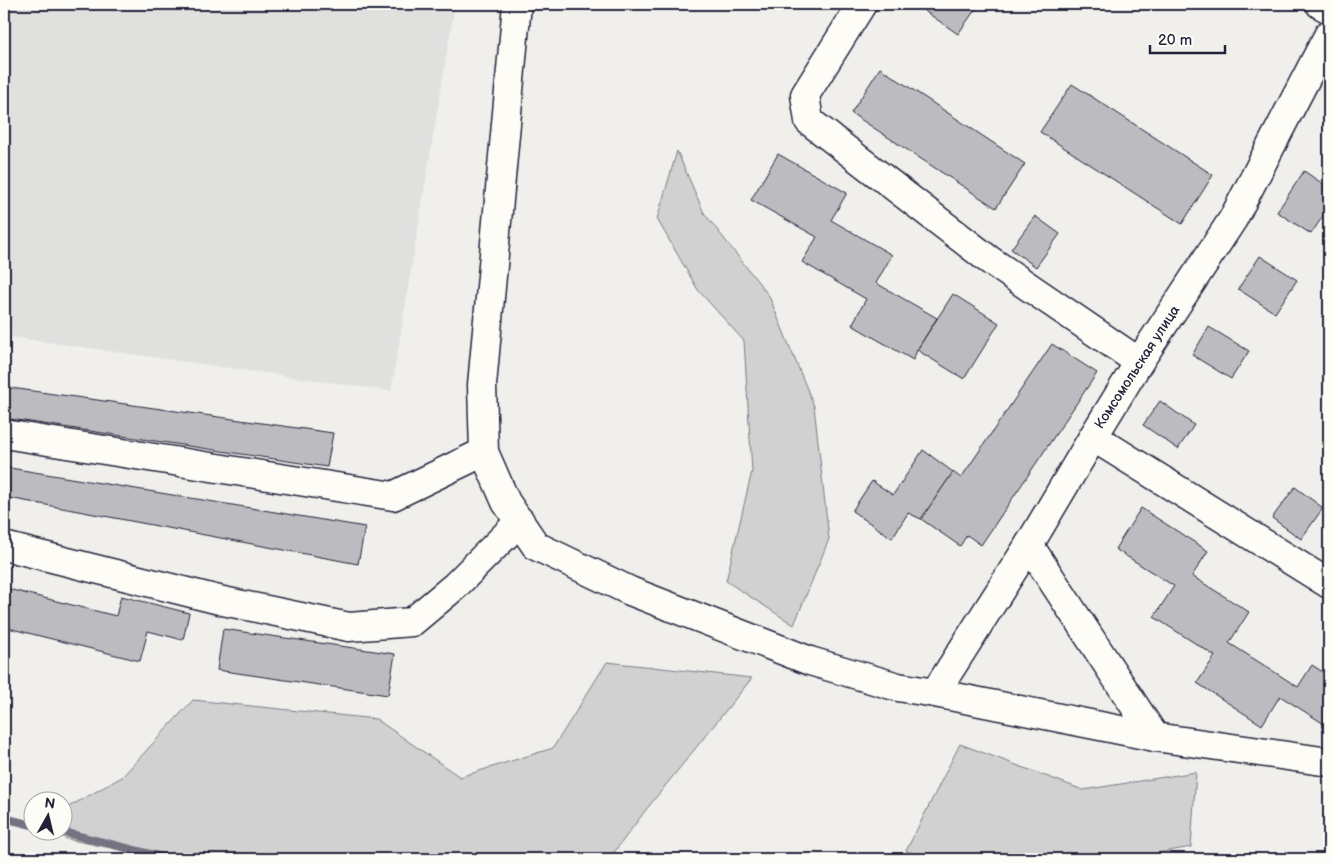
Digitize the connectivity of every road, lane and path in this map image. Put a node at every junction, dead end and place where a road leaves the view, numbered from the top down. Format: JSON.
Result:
{"nodes":[{"id":1,"x":517,"y":4,"type":"edge"},
{"id":2,"x":862,"y":4,"type":"edge"},
{"id":3,"x":1320,"y":4,"type":"edge"},
{"id":4,"x":1329,"y":9,"type":"edge"},
{"id":5,"x":1329,"y":34,"type":"edge"},
{"id":6,"x":1139,"y":362,"type":"junction"},
{"id":7,"x":4,"y":434,"type":"edge"},
{"id":8,"x":1093,"y":437,"type":"junction"},
{"id":9,"x":484,"y":452,"type":"junction"},
{"id":10,"x":520,"y":522,"type":"junction"},
{"id":11,"x":1029,"y":545,"type":"junction"},
{"id":12,"x":4,"y":546,"type":"edge"},
{"id":13,"x":1329,"y":584,"type":"edge"},
{"id":14,"x":935,"y":693,"type":"junction"},
{"id":15,"x":1155,"y":737,"type":"junction"},
{"id":16,"x":1329,"y":762,"type":"edge"}],
"edges":[{"from":1,"to":9,"type":"street"},
{"from":2,"to":6,"type":"street"},
{"from":3,"to":4,"type":"street"},
{"from":5,"to":6,"type":"street","name":"Комсомольская улица"},
{"from":6,"to":8,"type":"street","name":"Комсомольская улица"},
{"from":7,"to":9,"type":"street"},
{"from":8,"to":11,"type":"street","name":"Комсомольская улица"},
{"from":8,"to":13,"type":"street"},
{"from":9,"to":10,"type":"street"},
{"from":10,"to":12,"type":"street"},
{"from":10,"to":14,"type":"street"},
{"from":11,"to":14,"type":"street","name":"Комсомольская улица"},
{"from":11,"to":15,"type":"street"},
{"from":14,"to":15,"type":"street"},
{"from":15,"to":16,"type":"street"}]}
